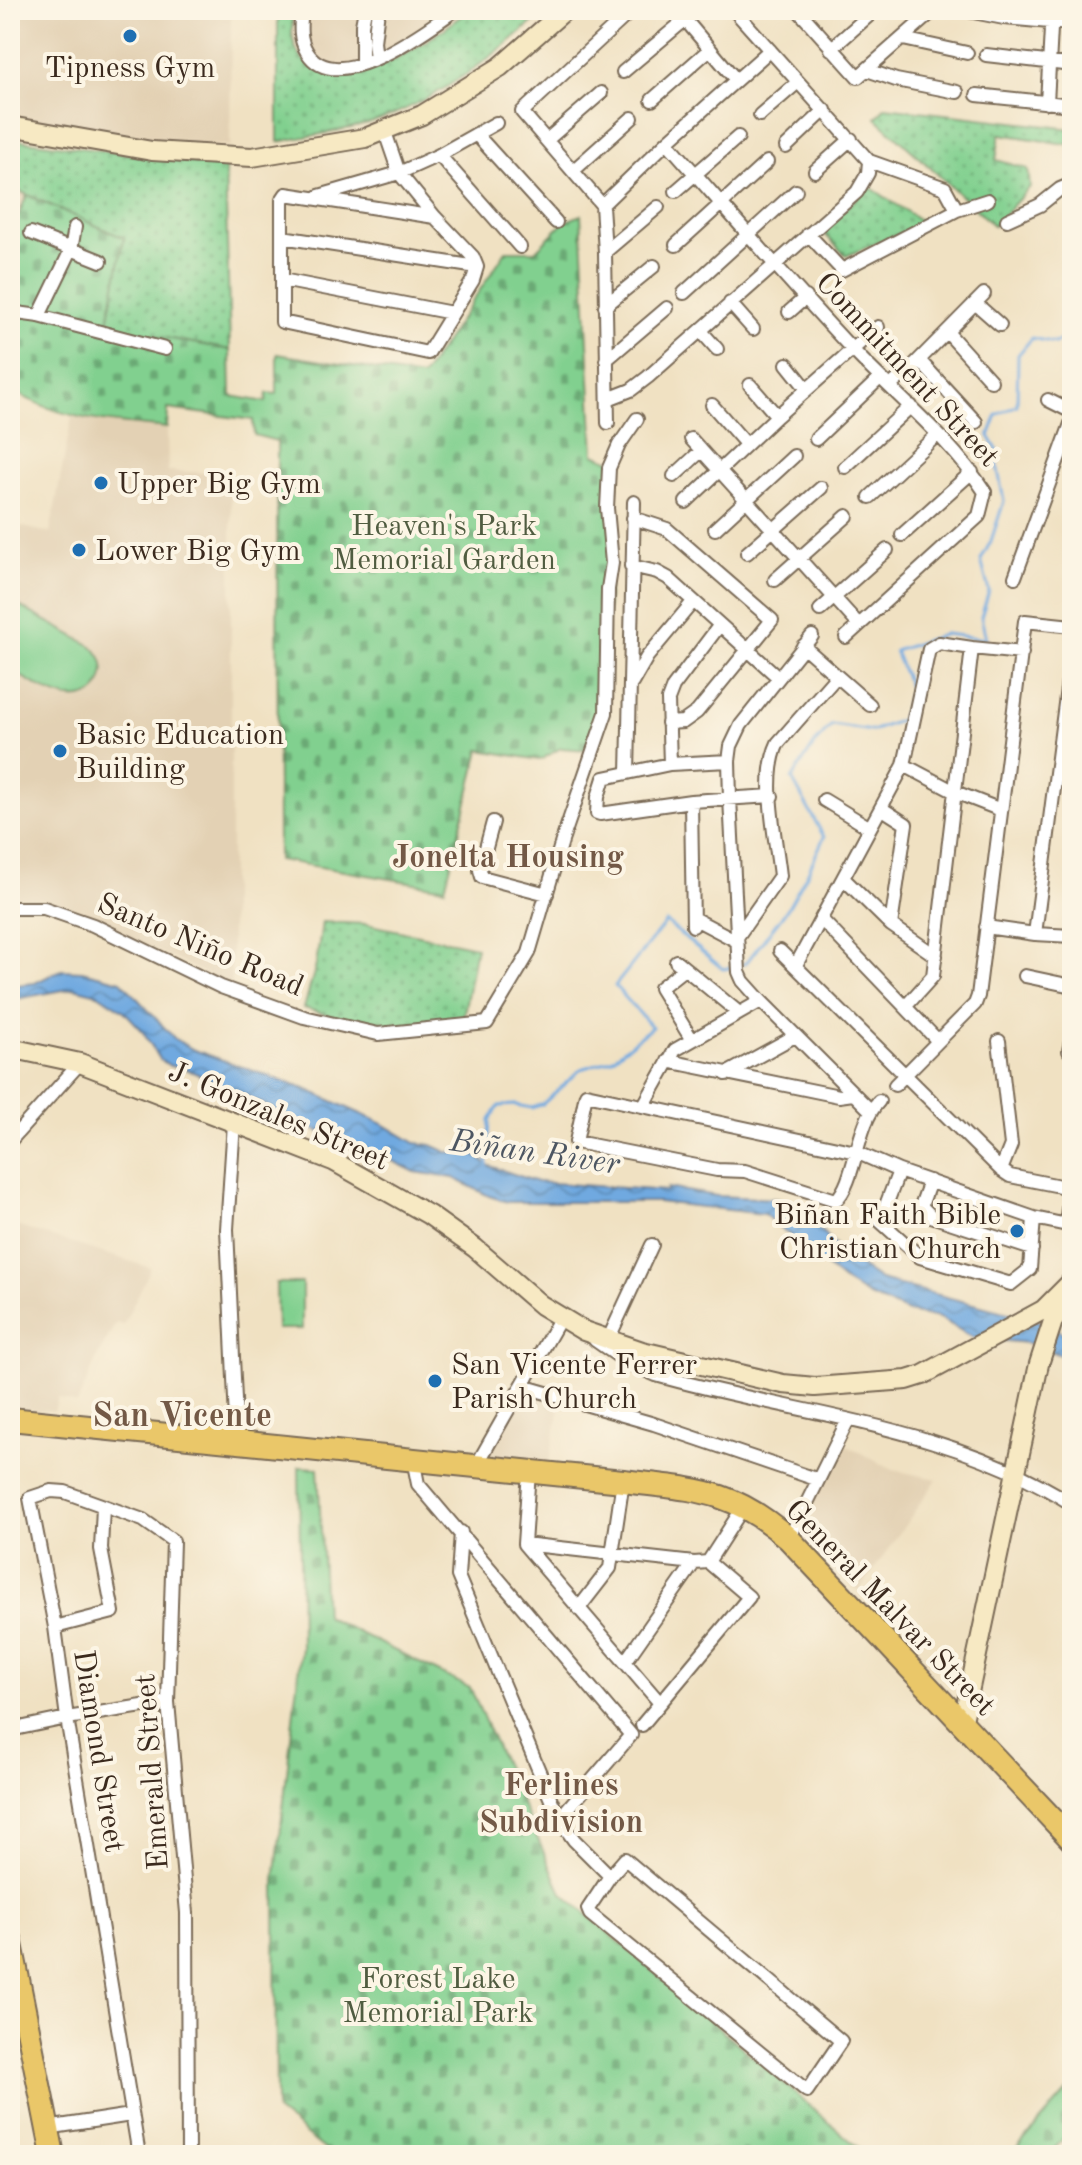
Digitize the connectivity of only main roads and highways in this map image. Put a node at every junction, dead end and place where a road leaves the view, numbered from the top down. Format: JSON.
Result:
{"nodes":[{"id":1,"x":10,"y":1419,"type":"edge"},
{"id":2,"x":1072,"y":1840,"type":"edge"},
{"id":3,"x":10,"y":1939,"type":"edge"},
{"id":4,"x":53,"y":2155,"type":"edge"}],
"edges":[{"from":1,"to":2,"type":"highway","name":"General Malvar Street"},
{"from":3,"to":4,"type":"highway"}]}
